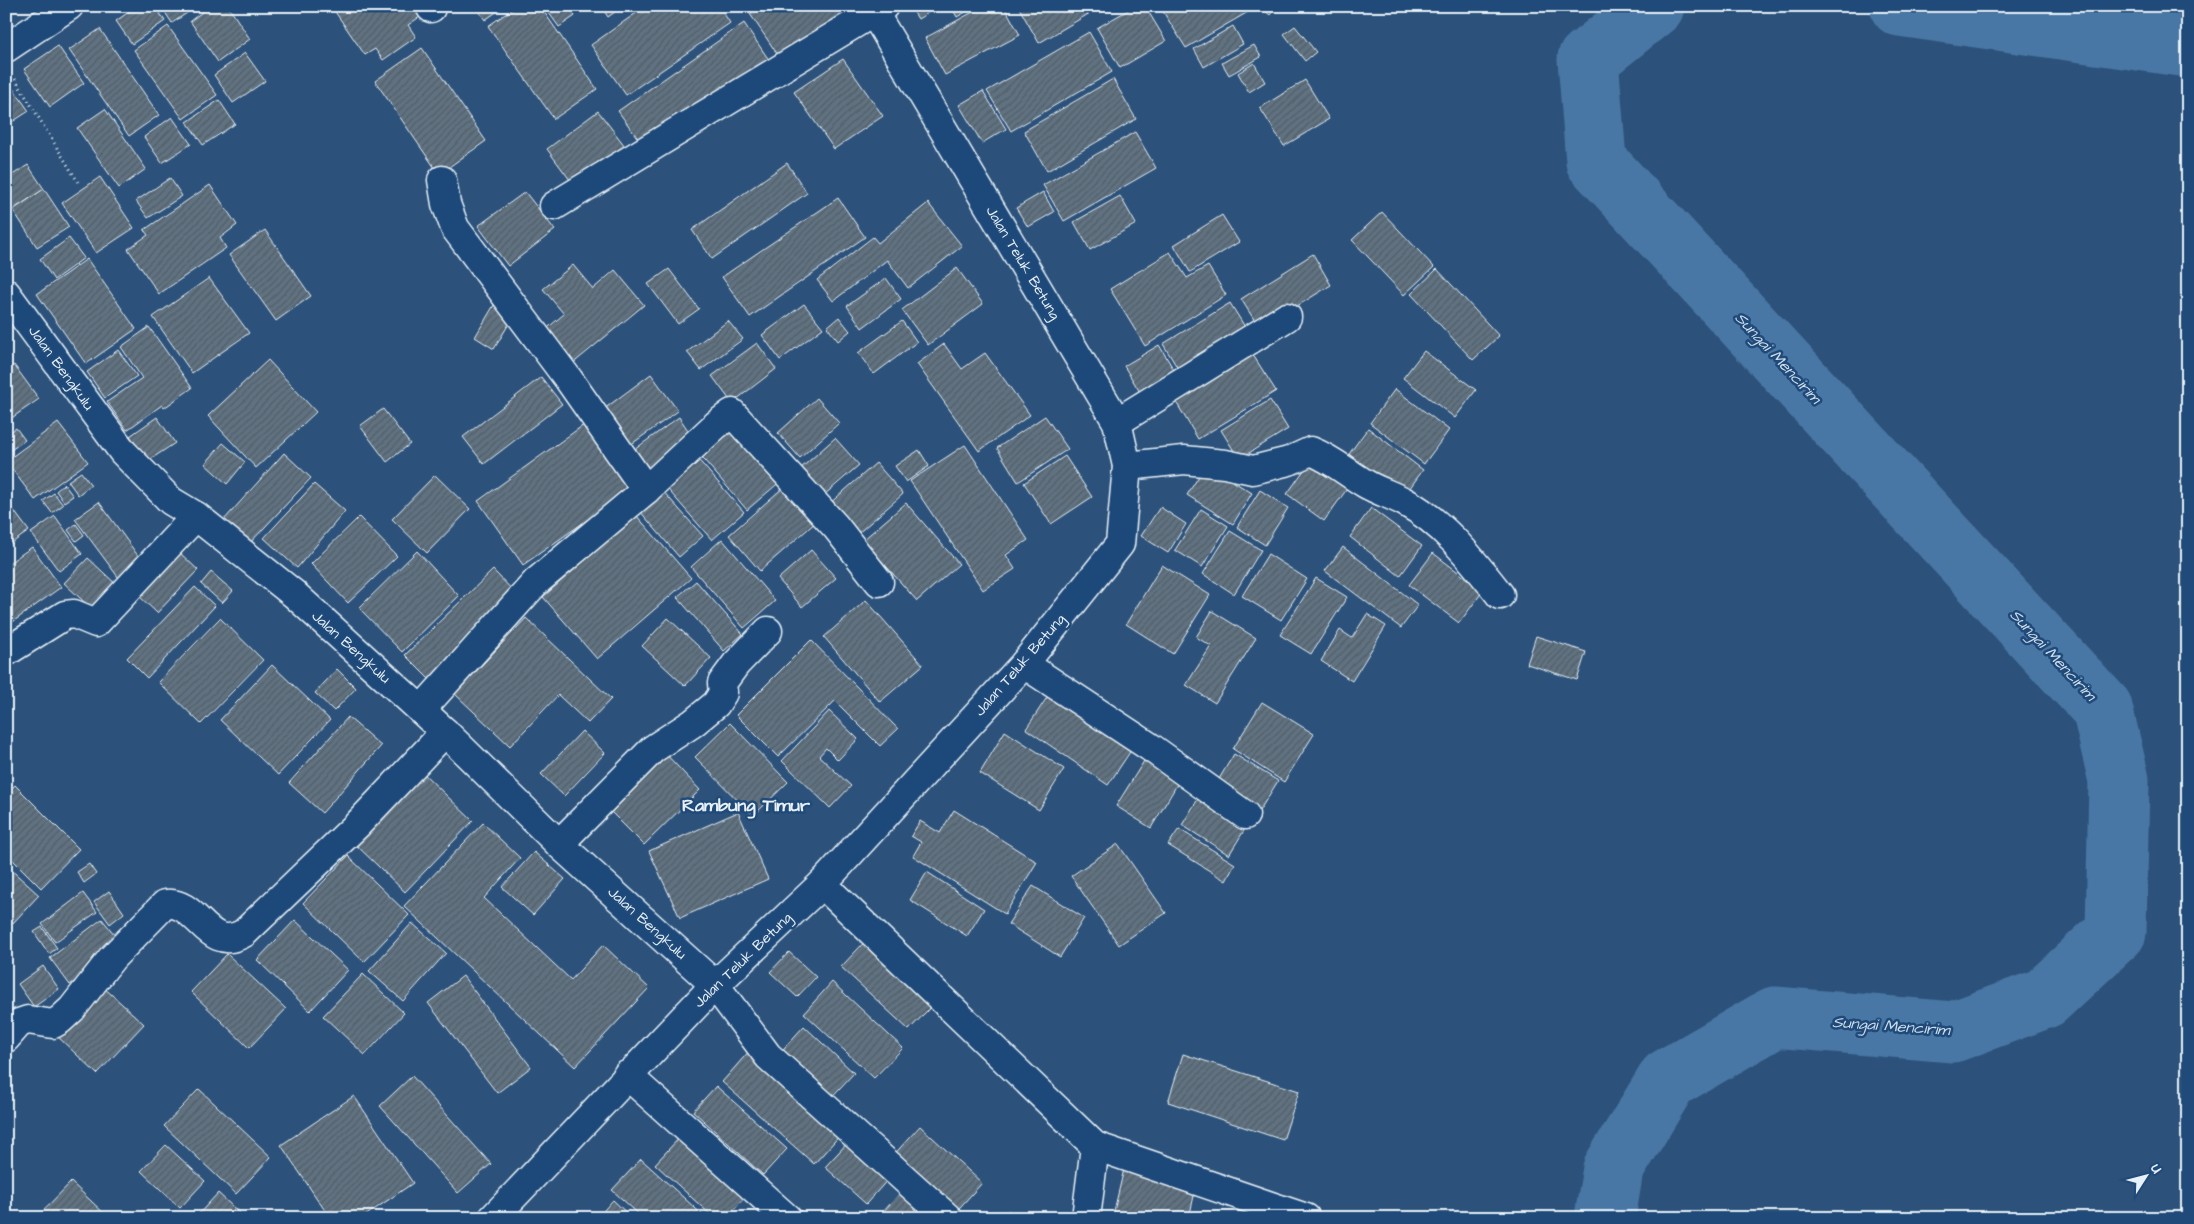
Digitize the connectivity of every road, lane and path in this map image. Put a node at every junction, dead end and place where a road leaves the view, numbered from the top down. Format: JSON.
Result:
{"nodes":[{"id":1,"x":70,"y":6,"type":"edge"},
{"id":2,"x":876,"y":8,"type":"edge"},
{"id":3,"x":6,"y":48,"type":"edge"},
{"id":4,"x":12,"y":74,"type":"dead end"},
{"id":5,"x":442,"y":180,"type":"dead end"},
{"id":6,"x":78,"y":182,"type":"dead end"},
{"id":7,"x":554,"y":206,"type":"dead end"},
{"id":8,"x":6,"y":293,"type":"edge"},
{"id":9,"x":1287,"y":317,"type":"dead end"},
{"id":10,"x":1117,"y":422,"type":"junction"},
{"id":11,"x":1127,"y":466,"type":"junction"},
{"id":12,"x":646,"y":490,"type":"junction"},
{"id":13,"x":196,"y":516,"type":"junction"},
{"id":14,"x":879,"y":582,"type":"dead end"},
{"id":15,"x":1500,"y":595,"type":"dead end"},
{"id":16,"x":768,"y":631,"type":"dead end"},
{"id":17,"x":6,"y":652,"type":"edge"},
{"id":18,"x":1024,"y":664,"type":"junction"},
{"id":19,"x":421,"y":710,"type":"junction"},
{"id":20,"x":445,"y":732,"type":"junction"},
{"id":21,"x":1245,"y":815,"type":"dead end"},
{"id":22,"x":559,"y":844,"type":"junction"},
{"id":23,"x":822,"y":884,"type":"junction"},
{"id":24,"x":715,"y":985,"type":"junction"},
{"id":25,"x":6,"y":1038,"type":"edge"},
{"id":26,"x":627,"y":1075,"type":"junction"},
{"id":27,"x":1095,"y":1146,"type":"junction"},
{"id":28,"x":493,"y":1218,"type":"edge"},
{"id":29,"x":787,"y":1218,"type":"edge"},
{"id":30,"x":948,"y":1218,"type":"edge"},
{"id":31,"x":1086,"y":1218,"type":"edge"},
{"id":32,"x":1306,"y":1218,"type":"edge"}],
"edges":[{"from":1,"to":3,"type":"street"},
{"from":2,"to":7,"type":"street"},
{"from":2,"to":10,"type":"street","name":"Jalan Teluk Betung"},
{"from":4,"to":6,"type":"path"},
{"from":5,"to":12,"type":"street"},
{"from":8,"to":13,"type":"street","name":"Jalan Bengkulu"},
{"from":9,"to":10,"type":"street"},
{"from":10,"to":11,"type":"street","name":"Jalan Teluk Betung"},
{"from":11,"to":15,"type":"street"},
{"from":11,"to":18,"type":"street","name":"Jalan Teluk Betung"},
{"from":12,"to":14,"type":"street"},
{"from":12,"to":19,"type":"street"},
{"from":13,"to":17,"type":"street"},
{"from":13,"to":19,"type":"street","name":"Jalan Bengkulu"},
{"from":16,"to":22,"type":"street"},
{"from":18,"to":21,"type":"street"},
{"from":18,"to":23,"type":"street","name":"Jalan Teluk Betung"},
{"from":19,"to":20,"type":"street","name":"Jalan Bengkulu"},
{"from":20,"to":22,"type":"street","name":"Jalan Bengkulu"},
{"from":20,"to":25,"type":"street"},
{"from":22,"to":24,"type":"street","name":"Jalan Bengkulu"},
{"from":23,"to":24,"type":"street","name":"Jalan Teluk Betung"},
{"from":23,"to":27,"type":"street"},
{"from":24,"to":26,"type":"street","name":"Jalan Teluk Betung"},
{"from":24,"to":30,"type":"street","name":"Jalan Bengkulu"},
{"from":26,"to":28,"type":"street","name":"Jalan Teluk Betung"},
{"from":26,"to":29,"type":"street"},
{"from":27,"to":31,"type":"street"},
{"from":27,"to":32,"type":"street"}]}
